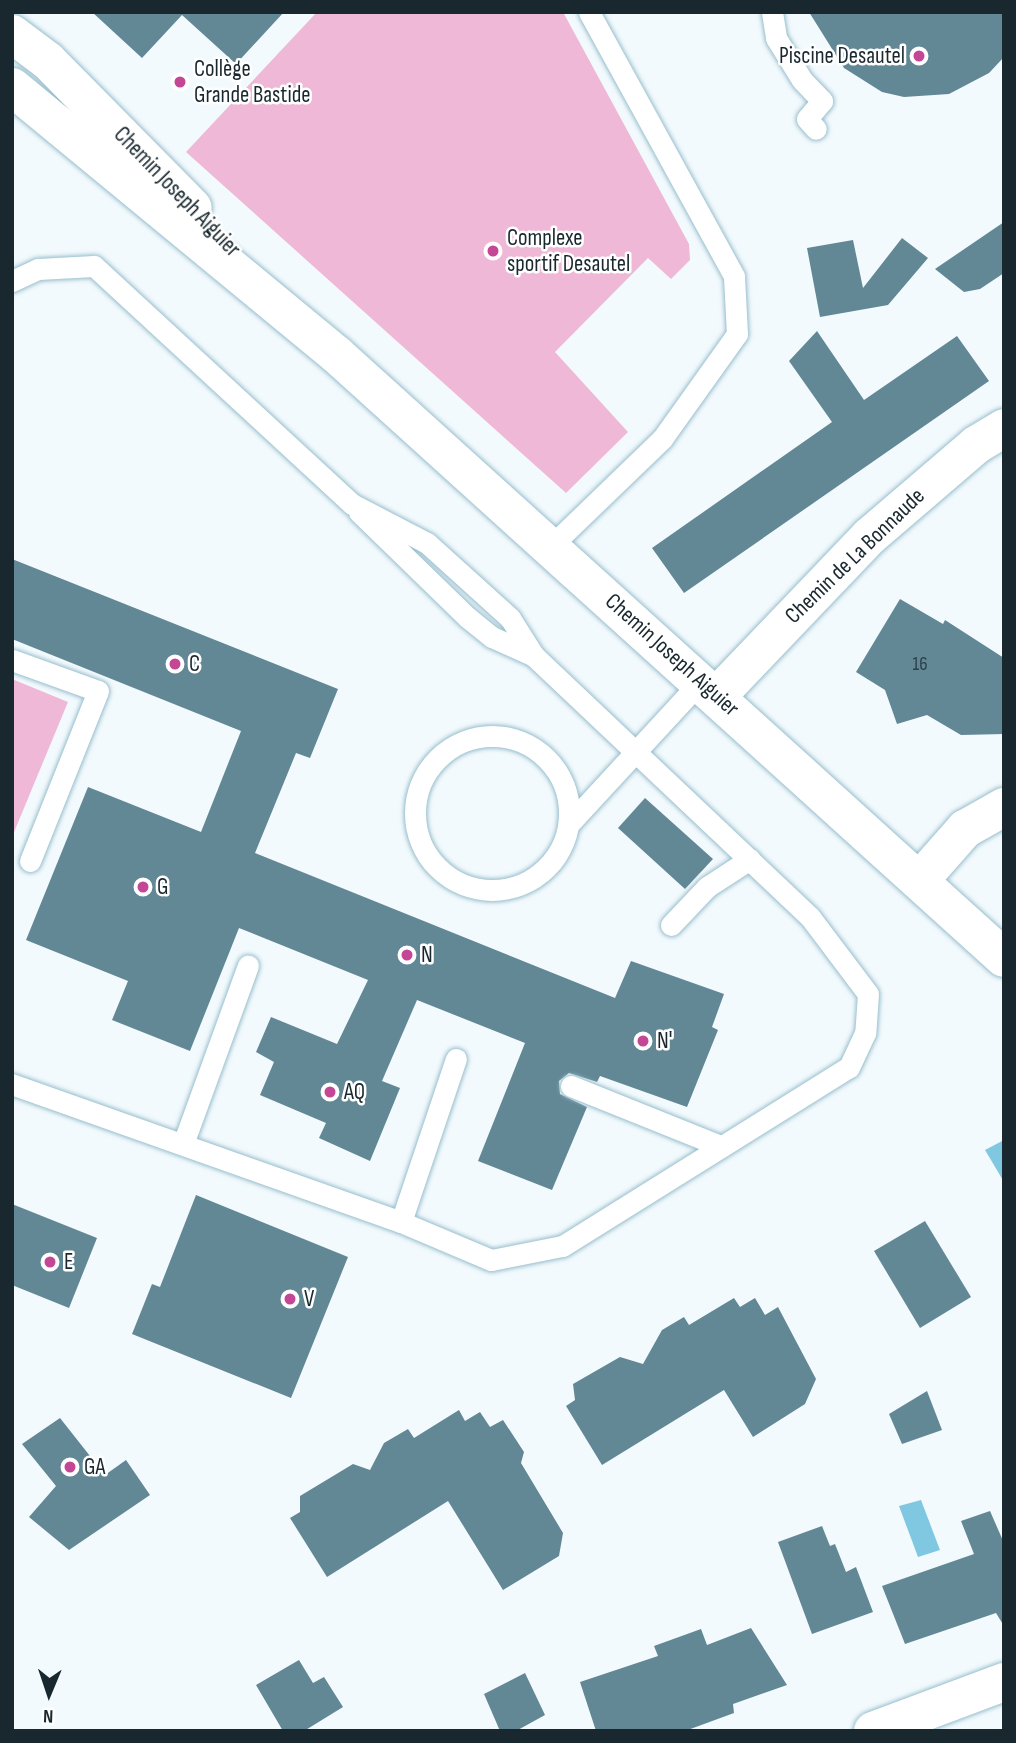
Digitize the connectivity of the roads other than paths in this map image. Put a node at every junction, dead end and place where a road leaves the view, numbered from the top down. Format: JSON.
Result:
{"nodes":[{"id":1,"x":589,"y":12,"type":"edge"},
{"id":2,"x":772,"y":12,"type":"edge"},
{"id":3,"x":12,"y":33,"type":"edge"},
{"id":4,"x":12,"y":87,"type":"edge"},
{"id":5,"x":816,"y":130,"type":"dead end"},
{"id":6,"x":12,"y":281,"type":"edge"},
{"id":7,"x":337,"y":355,"type":"junction"},
{"id":8,"x":1004,"y":428,"type":"edge"},
{"id":9,"x":550,"y":547,"type":"junction"},
{"id":10,"x":12,"y":660,"type":"edge"},
{"id":11,"x":709,"y":689,"type":"junction"},
{"id":12,"x":636,"y":750,"type":"junction"},
{"id":13,"x":1004,"y":807,"type":"edge"},
{"id":14,"x":569,"y":824,"type":"junction"},
{"id":15,"x":750,"y":859,"type":"junction"},
{"id":16,"x":30,"y":860,"type":"dead end"},
{"id":17,"x":921,"y":879,"type":"junction"},
{"id":18,"x":671,"y":925,"type":"dead end"},
{"id":19,"x":1004,"y":958,"type":"edge"},
{"id":20,"x":248,"y":965,"type":"dead end"},
{"id":21,"x":456,"y":1059,"type":"dead end"},
{"id":22,"x":12,"y":1084,"type":"edge"},
{"id":23,"x":571,"y":1086,"type":"dead end"},
{"id":24,"x":183,"y":1143,"type":"junction"},
{"id":25,"x":720,"y":1146,"type":"junction"},
{"id":26,"x":401,"y":1222,"type":"junction"},
{"id":27,"x":1004,"y":1682,"type":"edge"},
{"id":28,"x":873,"y":1731,"type":"edge"}],
"edges":[{"from":1,"to":9,"type":"lane"},
{"from":2,"to":5,"type":"lane"},
{"from":3,"to":7,"type":"street","name":"Chemin Joseph Aiguier"},
{"from":4,"to":7,"type":"street","name":"Chemin Joseph Aiguier"},
{"from":6,"to":12,"type":"lane"},
{"from":7,"to":9,"type":"street","name":"Chemin Joseph Aiguier"},
{"from":8,"to":11,"type":"street","name":"Chemin de La Bonnaude"},
{"from":9,"to":11,"type":"street","name":"Chemin Joseph Aiguier"},
{"from":10,"to":16,"type":"lane"},
{"from":11,"to":12,"type":"lane"},
{"from":11,"to":17,"type":"street","name":"Chemin Joseph Aiguier"},
{"from":12,"to":14,"type":"lane"},
{"from":12,"to":15,"type":"lane"},
{"from":13,"to":17,"type":"street"},
{"from":14,"to":14,"type":"lane"},
{"from":15,"to":18,"type":"lane"},
{"from":15,"to":25,"type":"lane"},
{"from":17,"to":19,"type":"street","name":"Chemin Joseph Aiguier"},
{"from":20,"to":24,"type":"lane"},
{"from":21,"to":26,"type":"lane"},
{"from":22,"to":24,"type":"lane"},
{"from":23,"to":25,"type":"lane"},
{"from":24,"to":26,"type":"lane"},
{"from":25,"to":26,"type":"lane"},
{"from":27,"to":28,"type":"street"}]}
